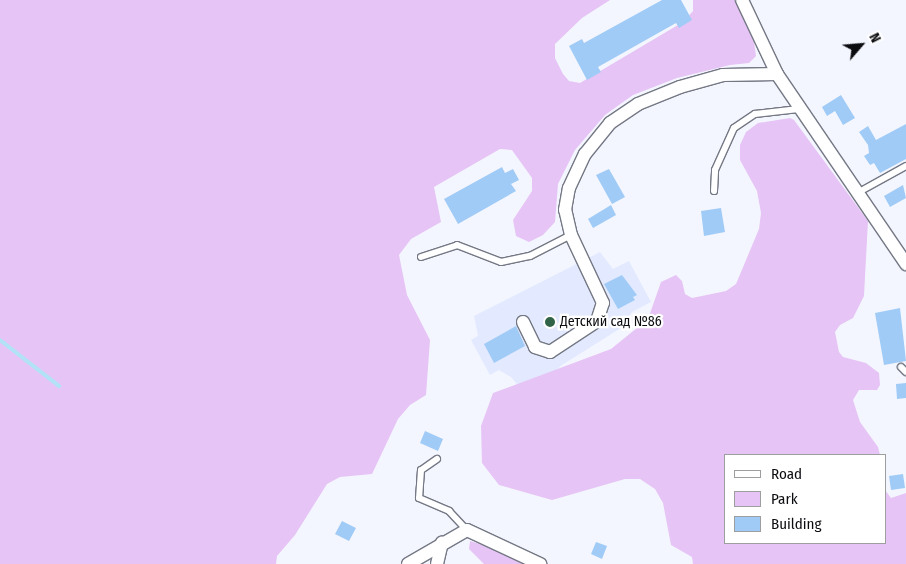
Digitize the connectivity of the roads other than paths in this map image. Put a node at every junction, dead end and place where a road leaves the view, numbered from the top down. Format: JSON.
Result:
{"nodes":[{"id":1,"x":742,"y":0,"type":"edge"},
{"id":2,"x":777,"y":74,"type":"junction"},
{"id":3,"x":799,"y":109,"type":"junction"},
{"id":4,"x":906,"y":166,"type":"edge"},
{"id":5,"x":714,"y":191,"type":"dead end"},
{"id":6,"x":859,"y":192,"type":"junction"},
{"id":7,"x":571,"y":235,"type":"junction"},
{"id":8,"x":421,"y":257,"type":"dead end"},
{"id":9,"x":906,"y":264,"type":"edge"},
{"id":10,"x":523,"y":322,"type":"dead end"},
{"id":11,"x":437,"y":459,"type":"dead end"},
{"id":12,"x":466,"y":530,"type":"junction"},
{"id":13,"x":442,"y":543,"type":"junction"},
{"id":14,"x":408,"y":564,"type":"edge"},
{"id":15,"x":437,"y":564,"type":"edge"},
{"id":16,"x":540,"y":564,"type":"edge"}],
"edges":[{"from":1,"to":2,"type":"street"},
{"from":2,"to":3,"type":"street"},
{"from":2,"to":7,"type":"street"},
{"from":3,"to":5,"type":"lane"},
{"from":3,"to":6,"type":"street"},
{"from":4,"to":6,"type":"lane"},
{"from":6,"to":9,"type":"street"},
{"from":7,"to":8,"type":"lane"},
{"from":7,"to":10,"type":"street"},
{"from":11,"to":12,"type":"lane"},
{"from":12,"to":13,"type":"street"},
{"from":12,"to":16,"type":"street"},
{"from":13,"to":14,"type":"street"},
{"from":13,"to":15,"type":"street"}]}
